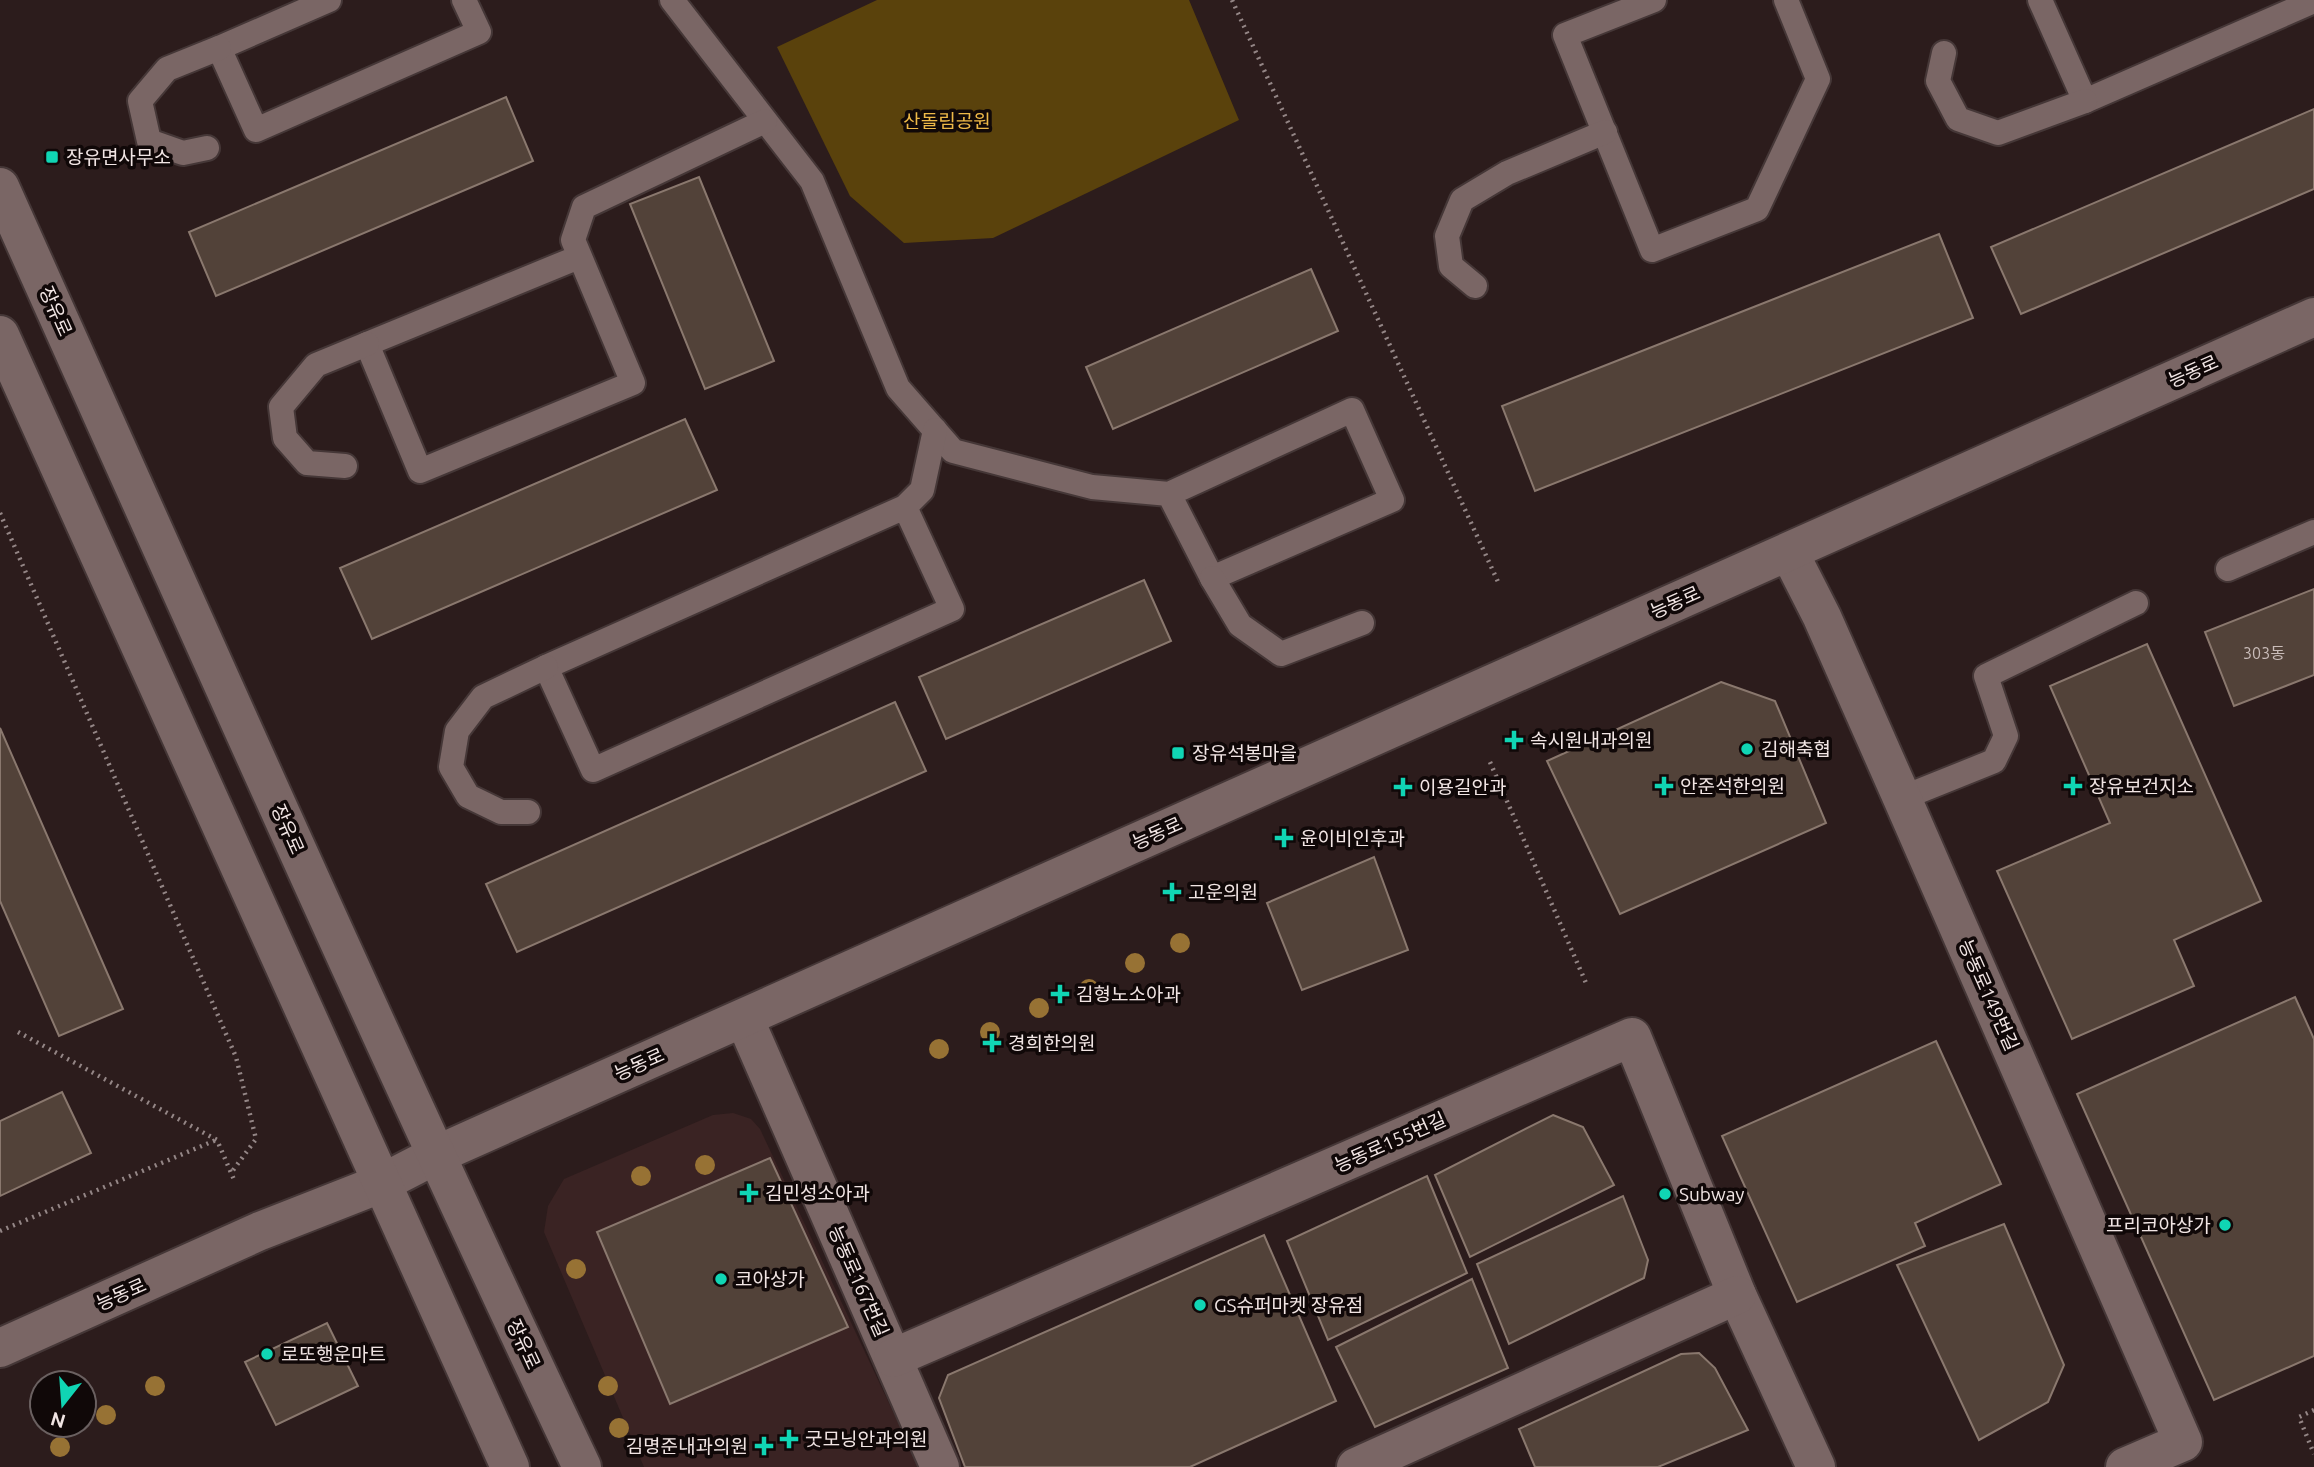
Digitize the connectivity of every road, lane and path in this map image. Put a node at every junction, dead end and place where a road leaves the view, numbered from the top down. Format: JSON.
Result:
{"nodes":[{"id":1,"x":329,"y":0,"type":"edge"},
{"id":2,"x":464,"y":0,"type":"edge"},
{"id":3,"x":672,"y":0,"type":"edge"},
{"id":4,"x":1232,"y":0,"type":"edge"},
{"id":5,"x":1654,"y":0,"type":"edge"},
{"id":6,"x":1786,"y":0,"type":"edge"},
{"id":7,"x":2040,"y":0,"type":"edge"},
{"id":8,"x":2314,"y":1,"type":"edge"},
{"id":9,"x":219,"y":48,"type":"junction"},
{"id":10,"x":1944,"y":53,"type":"dead end"},
{"id":11,"x":2085,"y":101,"type":"junction"},
{"id":12,"x":765,"y":121,"type":"junction"},
{"id":13,"x":1605,"y":132,"type":"junction"},
{"id":14,"x":207,"y":148,"type":"dead end"},
{"id":15,"x":0,"y":187,"type":"edge"},
{"id":16,"x":579,"y":257,"type":"junction"},
{"id":17,"x":1475,"y":286,"type":"dead end"},
{"id":18,"x":2314,"y":317,"type":"edge"},
{"id":19,"x":0,"y":335,"type":"edge"},
{"id":20,"x":367,"y":344,"type":"junction"},
{"id":21,"x":935,"y":430,"type":"junction"},
{"id":22,"x":345,"y":466,"type":"dead end"},
{"id":23,"x":1169,"y":494,"type":"junction"},
{"id":24,"x":905,"y":506,"type":"junction"},
{"id":25,"x":0,"y":513,"type":"edge"},
{"id":26,"x":2314,"y":532,"type":"edge"},
{"id":27,"x":1789,"y":551,"type":"junction"},
{"id":28,"x":2228,"y":569,"type":"dead end"},
{"id":29,"x":1212,"y":578,"type":"junction"},
{"id":30,"x":1499,"y":584,"type":"dead end"},
{"id":31,"x":2137,"y":603,"type":"dead end"},
{"id":32,"x":1362,"y":623,"type":"dead end"},
{"id":33,"x":546,"y":667,"type":"junction"},
{"id":34,"x":1490,"y":762,"type":"dead end"},
{"id":35,"x":1902,"y":799,"type":"junction"},
{"id":36,"x":528,"y":812,"type":"dead end"},
{"id":37,"x":1586,"y":983,"type":"dead end"},
{"id":38,"x":744,"y":1018,"type":"junction"},
{"id":39,"x":18,"y":1032,"type":"dead end"},
{"id":40,"x":217,"y":1140,"type":"junction"},
{"id":41,"x":436,"y":1155,"type":"junction"},
{"id":42,"x":231,"y":1173,"type":"junction"},
{"id":43,"x":234,"y":1182,"type":"dead end"},
{"id":44,"x":380,"y":1184,"type":"junction"},
{"id":45,"x":0,"y":1231,"type":"edge"},
{"id":46,"x":1737,"y":1295,"type":"junction"},
{"id":47,"x":0,"y":1348,"type":"edge"},
{"id":48,"x":893,"y":1358,"type":"junction"},
{"id":49,"x":2314,"y":1410,"type":"edge"},
{"id":50,"x":2314,"y":1454,"type":"edge"},
{"id":51,"x":509,"y":1467,"type":"edge"},
{"id":52,"x":582,"y":1467,"type":"edge"},
{"id":53,"x":940,"y":1467,"type":"edge"},
{"id":54,"x":1356,"y":1467,"type":"edge"},
{"id":55,"x":1816,"y":1467,"type":"edge"},
{"id":56,"x":2125,"y":1467,"type":"edge"}],
"edges":[{"from":1,"to":9,"type":"lane"},
{"from":2,"to":9,"type":"lane"},
{"from":3,"to":12,"type":"lane"},
{"from":4,"to":30,"type":"path"},
{"from":5,"to":13,"type":"lane"},
{"from":6,"to":13,"type":"lane"},
{"from":7,"to":11,"type":"lane"},
{"from":8,"to":11,"type":"lane"},
{"from":9,"to":14,"type":"lane"},
{"from":10,"to":11,"type":"lane"},
{"from":12,"to":16,"type":"lane"},
{"from":12,"to":21,"type":"lane"},
{"from":13,"to":17,"type":"lane"},
{"from":15,"to":41,"type":"street","name":"장유로"},
{"from":16,"to":20,"type":"lane"},
{"from":16,"to":20,"type":"lane"},
{"from":18,"to":27,"type":"street","name":"능동로"},
{"from":19,"to":44,"type":"street"},
{"from":20,"to":22,"type":"lane"},
{"from":21,"to":23,"type":"lane"},
{"from":21,"to":24,"type":"lane"},
{"from":23,"to":29,"type":"lane"},
{"from":23,"to":29,"type":"lane"},
{"from":24,"to":33,"type":"lane"},
{"from":24,"to":33,"type":"lane"},
{"from":25,"to":42,"type":"path"},
{"from":26,"to":28,"type":"lane"},
{"from":27,"to":35,"type":"street","name":"능동로149번길"},
{"from":27,"to":38,"type":"street","name":"능동로"},
{"from":29,"to":32,"type":"lane"},
{"from":31,"to":35,"type":"lane"},
{"from":33,"to":36,"type":"lane"},
{"from":34,"to":37,"type":"path"},
{"from":35,"to":56,"type":"street","name":"능동로149번길"},
{"from":38,"to":41,"type":"street","name":"능동로"},
{"from":38,"to":48,"type":"street","name":"능동로167번길"},
{"from":39,"to":40,"type":"path"},
{"from":40,"to":42,"type":"path"},
{"from":40,"to":45,"type":"path"},
{"from":41,"to":44,"type":"street","name":"능동로"},
{"from":41,"to":52,"type":"street","name":"장유로"},
{"from":42,"to":43,"type":"path"},
{"from":44,"to":47,"type":"street","name":"능동로"},
{"from":44,"to":51,"type":"street"},
{"from":46,"to":48,"type":"street","name":"능동로155번길"},
{"from":46,"to":54,"type":"street"},
{"from":46,"to":55,"type":"street","name":"능동로155번길"},
{"from":48,"to":53,"type":"street","name":"능동로167번길"},
{"from":49,"to":50,"type":"path"}]}
